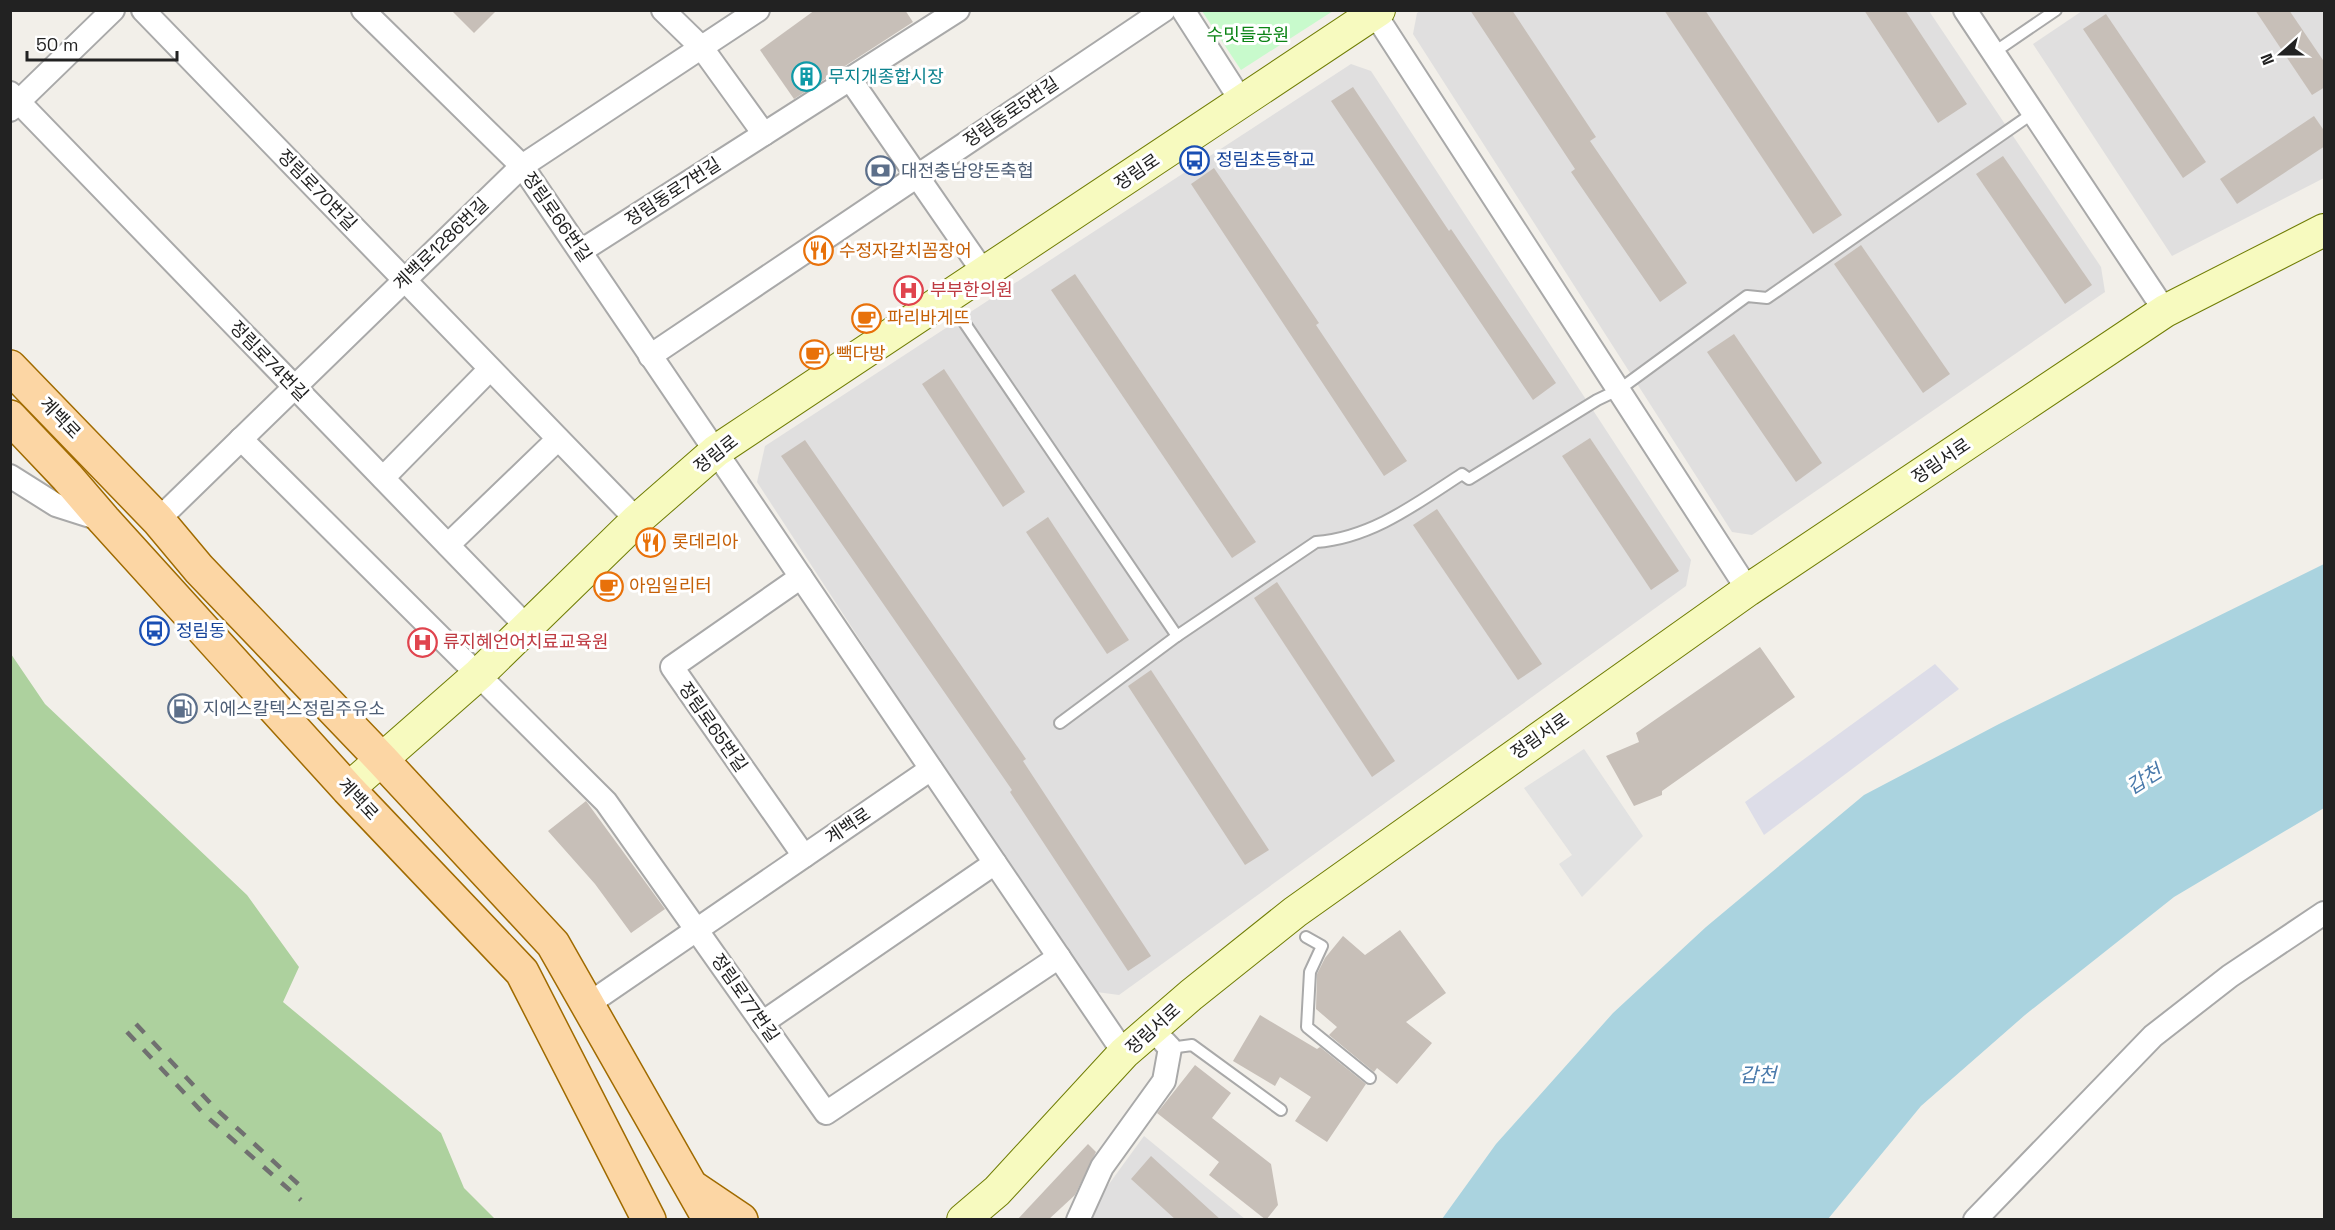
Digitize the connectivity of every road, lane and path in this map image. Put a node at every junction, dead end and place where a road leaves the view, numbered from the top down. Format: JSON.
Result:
{"nodes":[{"id":1,"x":113,"y":10,"type":"edge"},
{"id":2,"x":143,"y":10,"type":"edge"},
{"id":3,"x":363,"y":10,"type":"edge"},
{"id":4,"x":663,"y":10,"type":"edge"},
{"id":5,"x":758,"y":10,"type":"edge"},
{"id":6,"x":1164,"y":10,"type":"edge"},
{"id":7,"x":1183,"y":10,"type":"edge"},
{"id":8,"x":1965,"y":10,"type":"edge"},
{"id":9,"x":2056,"y":10,"type":"edge"},
{"id":10,"x":956,"y":11,"type":"edge"},
{"id":11,"x":1377,"y":12,"type":"edge"},
{"id":12,"x":702,"y":48,"type":"junction"},
{"id":13,"x":1993,"y":53,"type":"junction"},
{"id":14,"x":850,"y":79,"type":"junction"},
{"id":15,"x":13,"y":102,"type":"edge"},
{"id":16,"x":1242,"y":102,"type":"junction"},
{"id":17,"x":2033,"y":113,"type":"junction"},
{"id":18,"x":764,"y":134,"type":"junction"},
{"id":19,"x":522,"y":166,"type":"junction"},
{"id":20,"x":917,"y":175,"type":"junction"},
{"id":21,"x":2325,"y":230,"type":"edge"},
{"id":22,"x":581,"y":251,"type":"junction"},
{"id":23,"x":984,"y":273,"type":"junction"},
{"id":24,"x":404,"y":280,"type":"junction"},
{"id":25,"x":948,"y":298,"type":"junction"},
{"id":26,"x":2165,"y":311,"type":"junction"},
{"id":27,"x":650,"y":356,"type":"junction"},
{"id":28,"x":10,"y":367,"type":"edge"},
{"id":29,"x":490,"y":369,"type":"junction"},
{"id":30,"x":295,"y":387,"type":"junction"},
{"id":31,"x":1620,"y":389,"type":"junction"},
{"id":32,"x":10,"y":417,"type":"edge"},
{"id":33,"x":241,"y":439,"type":"junction"},
{"id":34,"x":558,"y":439,"type":"junction"},
{"id":35,"x":10,"y":449,"type":"edge"},
{"id":36,"x":716,"y":452,"type":"junction"},
{"id":37,"x":10,"y":476,"type":"edge"},
{"id":38,"x":67,"y":477,"type":"junction"},
{"id":39,"x":383,"y":478,"type":"junction"},
{"id":40,"x":104,"y":520,"type":"junction"},
{"id":41,"x":158,"y":520,"type":"junction"},
{"id":42,"x":637,"y":520,"type":"junction"},
{"id":43,"x":448,"y":545,"type":"junction"},
{"id":44,"x":801,"y":577,"type":"junction"},
{"id":45,"x":1748,"y":590,"type":"junction"},
{"id":46,"x":528,"y":628,"type":"junction"},
{"id":47,"x":1177,"y":636,"type":"junction"},
{"id":48,"x":479,"y":674,"type":"junction"},
{"id":49,"x":1060,"y":723,"type":"dead end"},
{"id":50,"x":382,"y":760,"type":"junction"},
{"id":51,"x":931,"y":769,"type":"junction"},
{"id":52,"x":348,"y":789,"type":"junction"},
{"id":53,"x":804,"y":856,"type":"junction"},
{"id":54,"x":995,"y":863,"type":"junction"},
{"id":55,"x":2325,"y":913,"type":"edge"},
{"id":56,"x":696,"y":929,"type":"junction"},
{"id":57,"x":1306,"y":938,"type":"dead end"},
{"id":58,"x":1059,"y":957,"type":"junction"},
{"id":59,"x":587,"y":1005,"type":"junction"},
{"id":60,"x":762,"y":1023,"type":"junction"},
{"id":61,"x":1161,"y":1039,"type":"junction"},
{"id":62,"x":1124,"y":1053,"type":"junction"},
{"id":63,"x":1370,"y":1078,"type":"dead end"},
{"id":64,"x":1281,"y":1110,"type":"dead end"},
{"id":65,"x":695,"y":1189,"type":"junction"},
{"id":66,"x":650,"y":1220,"type":"edge"},
{"id":67,"x":710,"y":1220,"type":"edge"},
{"id":68,"x":741,"y":1220,"type":"edge"},
{"id":69,"x":963,"y":1220,"type":"edge"},
{"id":70,"x":1078,"y":1220,"type":"edge"},
{"id":71,"x":1976,"y":1220,"type":"edge"}],
"edges":[{"from":1,"to":15,"type":"street"},
{"from":2,"to":24,"type":"street","name":"정림로70번길"},
{"from":3,"to":19,"type":"street","name":"정림로66번길"},
{"from":4,"to":12,"type":"street"},
{"from":5,"to":12,"type":"street","name":"계백로1286번길"},
{"from":6,"to":20,"type":"street","name":"정림동로5번길"},
{"from":7,"to":16,"type":"street"},
{"from":8,"to":13,"type":"street"},
{"from":9,"to":13,"type":"lane"},
{"from":10,"to":14,"type":"street","name":"정림동로7번길"},
{"from":11,"to":16,"type":"main road","name":"정림로"},
{"from":11,"to":31,"type":"street"},
{"from":12,"to":18,"type":"street"},
{"from":12,"to":19,"type":"street","name":"계백로1286번길"},
{"from":13,"to":17,"type":"street"},
{"from":14,"to":18,"type":"street","name":"정림동로7번길"},
{"from":14,"to":20,"type":"street"},
{"from":15,"to":30,"type":"street","name":"정림로74번길"},
{"from":16,"to":23,"type":"main road","name":"정림로"},
{"from":17,"to":26,"type":"street"},
{"from":17,"to":31,"type":"lane"},
{"from":18,"to":22,"type":"street","name":"정림동로7번길"},
{"from":19,"to":22,"type":"street","name":"정림로66번길"},
{"from":19,"to":24,"type":"street","name":"계백로1286번길"},
{"from":20,"to":23,"type":"street"},
{"from":20,"to":27,"type":"street","name":"정림동로5번길"},
{"from":21,"to":26,"type":"main road","name":"정림서로"},
{"from":22,"to":27,"type":"street","name":"정림로66번길"},
{"from":23,"to":25,"type":"main road","name":"정림로"},
{"from":24,"to":29,"type":"street","name":"정림로70번길"},
{"from":24,"to":30,"type":"street","name":"계백로1286번길"},
{"from":25,"to":36,"type":"main road","name":"정림로"},
{"from":25,"to":47,"type":"lane"},
{"from":26,"to":45,"type":"main road","name":"정림서로"},
{"from":27,"to":36,"type":"street","name":"정림로66번길"},
{"from":28,"to":41,"type":"main road","name":"계백로"},
{"from":29,"to":34,"type":"street","name":"정림로70번길"},
{"from":29,"to":39,"type":"street"},
{"from":30,"to":33,"type":"street","name":"계백로1286번길"},
{"from":30,"to":39,"type":"street","name":"정림로74번길"},
{"from":31,"to":45,"type":"street"},
{"from":31,"to":47,"type":"lane"},
{"from":32,"to":38,"type":"main road","name":"계백로"},
{"from":33,"to":41,"type":"street","name":"계백로1286번길"},
{"from":33,"to":48,"type":"street"},
{"from":34,"to":42,"type":"street","name":"정림로70번길"},
{"from":34,"to":43,"type":"street"},
{"from":35,"to":38,"type":"main road"},
{"from":36,"to":42,"type":"main road","name":"정림로"},
{"from":36,"to":44,"type":"street"},
{"from":37,"to":40,"type":"street"},
{"from":38,"to":40,"type":"main road","name":"계백로"},
{"from":39,"to":43,"type":"street","name":"정림로74번길"},
{"from":40,"to":52,"type":"main road","name":"계백로"},
{"from":41,"to":50,"type":"main road","name":"계백로"},
{"from":42,"to":46,"type":"main road","name":"정림로"},
{"from":43,"to":46,"type":"street","name":"정림로74번길"},
{"from":44,"to":51,"type":"street"},
{"from":44,"to":53,"type":"street","name":"정림로65번길"},
{"from":45,"to":61,"type":"main road","name":"정림서로"},
{"from":46,"to":48,"type":"main road","name":"정림로"},
{"from":47,"to":49,"type":"lane"},
{"from":48,"to":50,"type":"main road","name":"정림로"},
{"from":48,"to":56,"type":"street","name":"정림로77번길"},
{"from":50,"to":52,"type":"main road","name":"정림로"},
{"from":50,"to":59,"type":"main road","name":"계백로"},
{"from":51,"to":53,"type":"street","name":"계백로"},
{"from":51,"to":54,"type":"street"},
{"from":52,"to":66,"type":"main road","name":"계백로"},
{"from":53,"to":56,"type":"street","name":"계백로"},
{"from":54,"to":58,"type":"street"},
{"from":54,"to":60,"type":"street"},
{"from":55,"to":71,"type":"street"},
{"from":56,"to":59,"type":"street","name":"계백로"},
{"from":56,"to":60,"type":"street","name":"정림로77번길"},
{"from":57,"to":63,"type":"lane"},
{"from":58,"to":60,"type":"street","name":"정림로77번길"},
{"from":58,"to":62,"type":"street"},
{"from":59,"to":65,"type":"main road","name":"계백로"},
{"from":61,"to":62,"type":"main road","name":"정림서로"},
{"from":61,"to":64,"type":"lane"},
{"from":61,"to":70,"type":"street"},
{"from":62,"to":69,"type":"main road","name":"정림서로"},
{"from":65,"to":67,"type":"main road","name":"계백로"},
{"from":65,"to":68,"type":"main road"}]}
